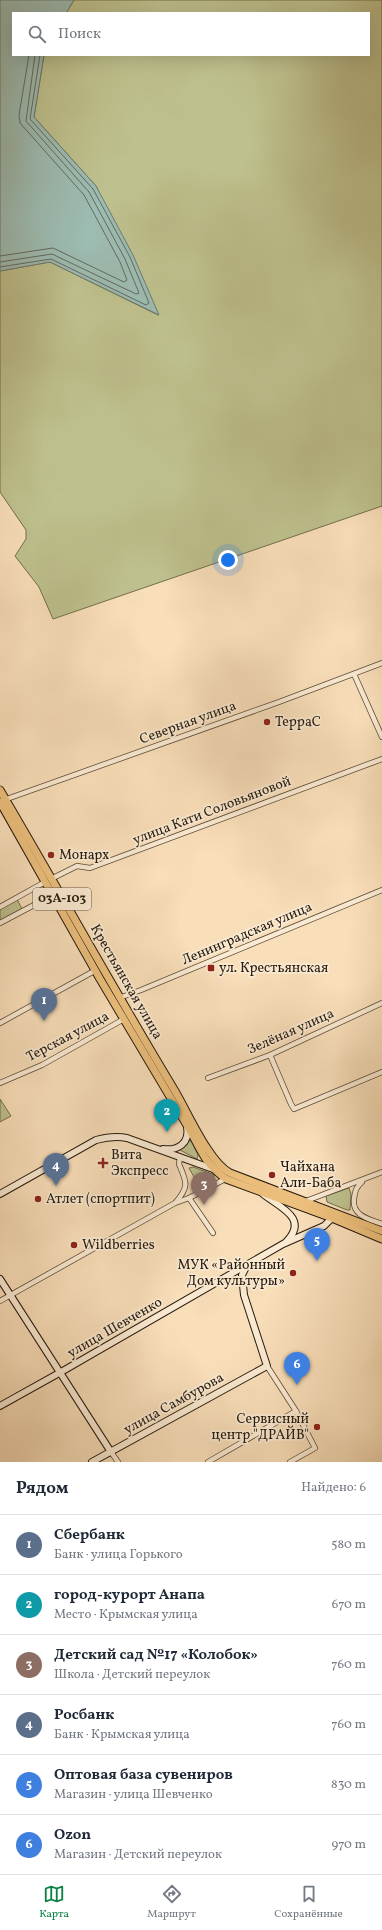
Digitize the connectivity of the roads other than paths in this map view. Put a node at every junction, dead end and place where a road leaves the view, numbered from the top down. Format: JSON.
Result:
{"nodes":[{"id":1,"x":382,"y":663,"type":"edge"},
{"id":2,"x":354,"y":674,"type":"junction"},
{"id":3,"x":382,"y":737,"type":"edge"},
{"id":4,"x":382,"y":759,"type":"edge"},
{"id":5,"x":0,"y":790,"type":"edge"},
{"id":6,"x":2,"y":801,"type":"edge"},
{"id":7,"x":48,"y":880,"type":"junction"},
{"id":8,"x":382,"y":890,"type":"edge"},
{"id":9,"x":53,"y":895,"type":"junction"},
{"id":10,"x":0,"y":907,"type":"edge"},
{"id":11,"x":0,"y":923,"type":"edge"},
{"id":12,"x":96,"y":970,"type":"junction"},
{"id":13,"x":119,"y":998,"type":"junction"},
{"id":14,"x":382,"y":1004,"type":"edge"},
{"id":15,"x":124,"y":1019,"type":"junction"},
{"id":16,"x":0,"y":1023,"type":"edge"},
{"id":17,"x":270,"y":1055,"type":"junction"},
{"id":18,"x":382,"y":1072,"type":"edge"},
{"id":19,"x":208,"y":1078,"type":"dead end"},
{"id":20,"x":0,"y":1084,"type":"edge"},
{"id":21,"x":186,"y":1123,"type":"junction"},
{"id":22,"x":158,"y":1149,"type":"junction"},
{"id":23,"x":180,"y":1158,"type":"junction"},
{"id":24,"x":213,"y":1169,"type":"junction"},
{"id":25,"x":382,"y":1172,"type":"edge"},
{"id":26,"x":230,"y":1176,"type":"junction"},
{"id":27,"x":363,"y":1181,"type":"junction"},
{"id":28,"x":261,"y":1192,"type":"junction"},
{"id":29,"x":0,"y":1194,"type":"edge"},
{"id":30,"x":189,"y":1198,"type":"junction"},
{"id":31,"x":306,"y":1201,"type":"junction"},
{"id":32,"x":175,"y":1203,"type":"junction"},
{"id":33,"x":333,"y":1215,"type":"junction"},
{"id":34,"x":382,"y":1224,"type":"edge"},
{"id":35,"x":382,"y":1231,"type":"edge"},
{"id":36,"x":213,"y":1233,"type":"dead end"},
{"id":37,"x":382,"y":1239,"type":"edge"},
{"id":38,"x":283,"y":1244,"type":"junction"},
{"id":39,"x":247,"y":1266,"type":"junction"},
{"id":40,"x":0,"y":1279,"type":"edge"},
{"id":41,"x":11,"y":1295,"type":"junction"},
{"id":42,"x":0,"y":1301,"type":"edge"},
{"id":43,"x":267,"y":1366,"type":"junction"},
{"id":44,"x":61,"y":1372,"type":"junction"},
{"id":45,"x":0,"y":1406,"type":"edge"},
{"id":46,"x":296,"y":1411,"type":"junction"},
{"id":47,"x":111,"y":1452,"type":"junction"},
{"id":48,"x":92,"y":1462,"type":"edge"},
{"id":49,"x":118,"y":1462,"type":"edge"},
{"id":50,"x":208,"y":1462,"type":"edge"},
{"id":51,"x":290,"y":1462,"type":"edge"}],
"edges":[{"from":1,"to":2,"type":"street","name":"Северная улица"},
{"from":2,"to":3,"type":"street"},
{"from":2,"to":6,"type":"street","name":"Северная улица"},
{"from":4,"to":7,"type":"street","name":"улица Кати Соловьяновой"},
{"from":5,"to":6,"type":"main road","number":"03А-103"},
{"from":6,"to":7,"type":"main road","name":"Крестьянская улица","number":"03А-103"},
{"from":7,"to":9,"type":"main road","name":"Крестьянская улица","number":"03А-103"},
{"from":7,"to":10,"type":"street","name":"улица Кати Соловьяновой"},
{"from":7,"to":13,"type":"main road","name":"Крестьянская улица","number":"03А-103"},
{"from":8,"to":13,"type":"street","name":"Ленинградская улица"},
{"from":9,"to":11,"type":"street"},
{"from":9,"to":12,"type":"main road","name":"Крестьянская улица","number":"03А-103"},
{"from":12,"to":15,"type":"main road","name":"Крестьянская улица","number":"03А-103"},
{"from":12,"to":16,"type":"street"},
{"from":13,"to":26,"type":"main road","name":"Крестьянская улица","number":"03А-103"},
{"from":14,"to":17,"type":"street","name":"Зелёная улица"},
{"from":15,"to":20,"type":"street","name":"Терская улица"},
{"from":15,"to":21,"type":"main road","name":"Крестьянская улица","number":"03А-103"},
{"from":17,"to":18,"type":"street"},
{"from":17,"to":19,"type":"street","name":"Зелёная улица"},
{"from":21,"to":22,"type":"street"},
{"from":21,"to":24,"type":"main road","name":"Крестьянская улица","number":"03А-103"},
{"from":22,"to":23,"type":"street"},
{"from":22,"to":29,"type":"street"},
{"from":23,"to":24,"type":"street"},
{"from":23,"to":32,"type":"street"},
{"from":24,"to":26,"type":"main road","name":"Крестьянская улица","number":"03А-103"},
{"from":25,"to":27,"type":"street"},
{"from":26,"to":28,"type":"main road","name":"Крестьянская улица","number":"03А-103"},
{"from":26,"to":30,"type":"street"},
{"from":26,"to":31,"type":"main road","name":"Крестьянская улица","number":"03А-103"},
{"from":27,"to":31,"type":"street"},
{"from":27,"to":34,"type":"street"},
{"from":28,"to":33,"type":"main road","name":"Крестьянская улица","number":"03А-103"},
{"from":28,"to":38,"type":"street","name":"улица Шевченко"},
{"from":30,"to":32,"type":"street"},
{"from":30,"to":36,"type":"street"},
{"from":31,"to":33,"type":"main road","name":"Крестьянская улица","number":"03А-103"},
{"from":32,"to":41,"type":"street"},
{"from":33,"to":35,"type":"main road","name":"Крестьянская улица","number":"03А-103"},
{"from":33,"to":37,"type":"main road","name":"Крестьянская улица","number":"03А-103"},
{"from":33,"to":38,"type":"street","name":"улица Шевченко"},
{"from":38,"to":39,"type":"street","name":"улица Шевченко"},
{"from":39,"to":43,"type":"street"},
{"from":39,"to":44,"type":"street","name":"улица Шевченко"},
{"from":40,"to":41,"type":"street"},
{"from":41,"to":42,"type":"street"},
{"from":41,"to":44,"type":"street"},
{"from":43,"to":46,"type":"street"},
{"from":43,"to":47,"type":"street","name":"улица Самбурова"},
{"from":44,"to":45,"type":"street","name":"улица Шевченко"},
{"from":44,"to":47,"type":"street"},
{"from":46,"to":50,"type":"street"},
{"from":46,"to":51,"type":"street"},
{"from":47,"to":48,"type":"street","name":"улица Самбурова"},
{"from":47,"to":49,"type":"street"}]}
